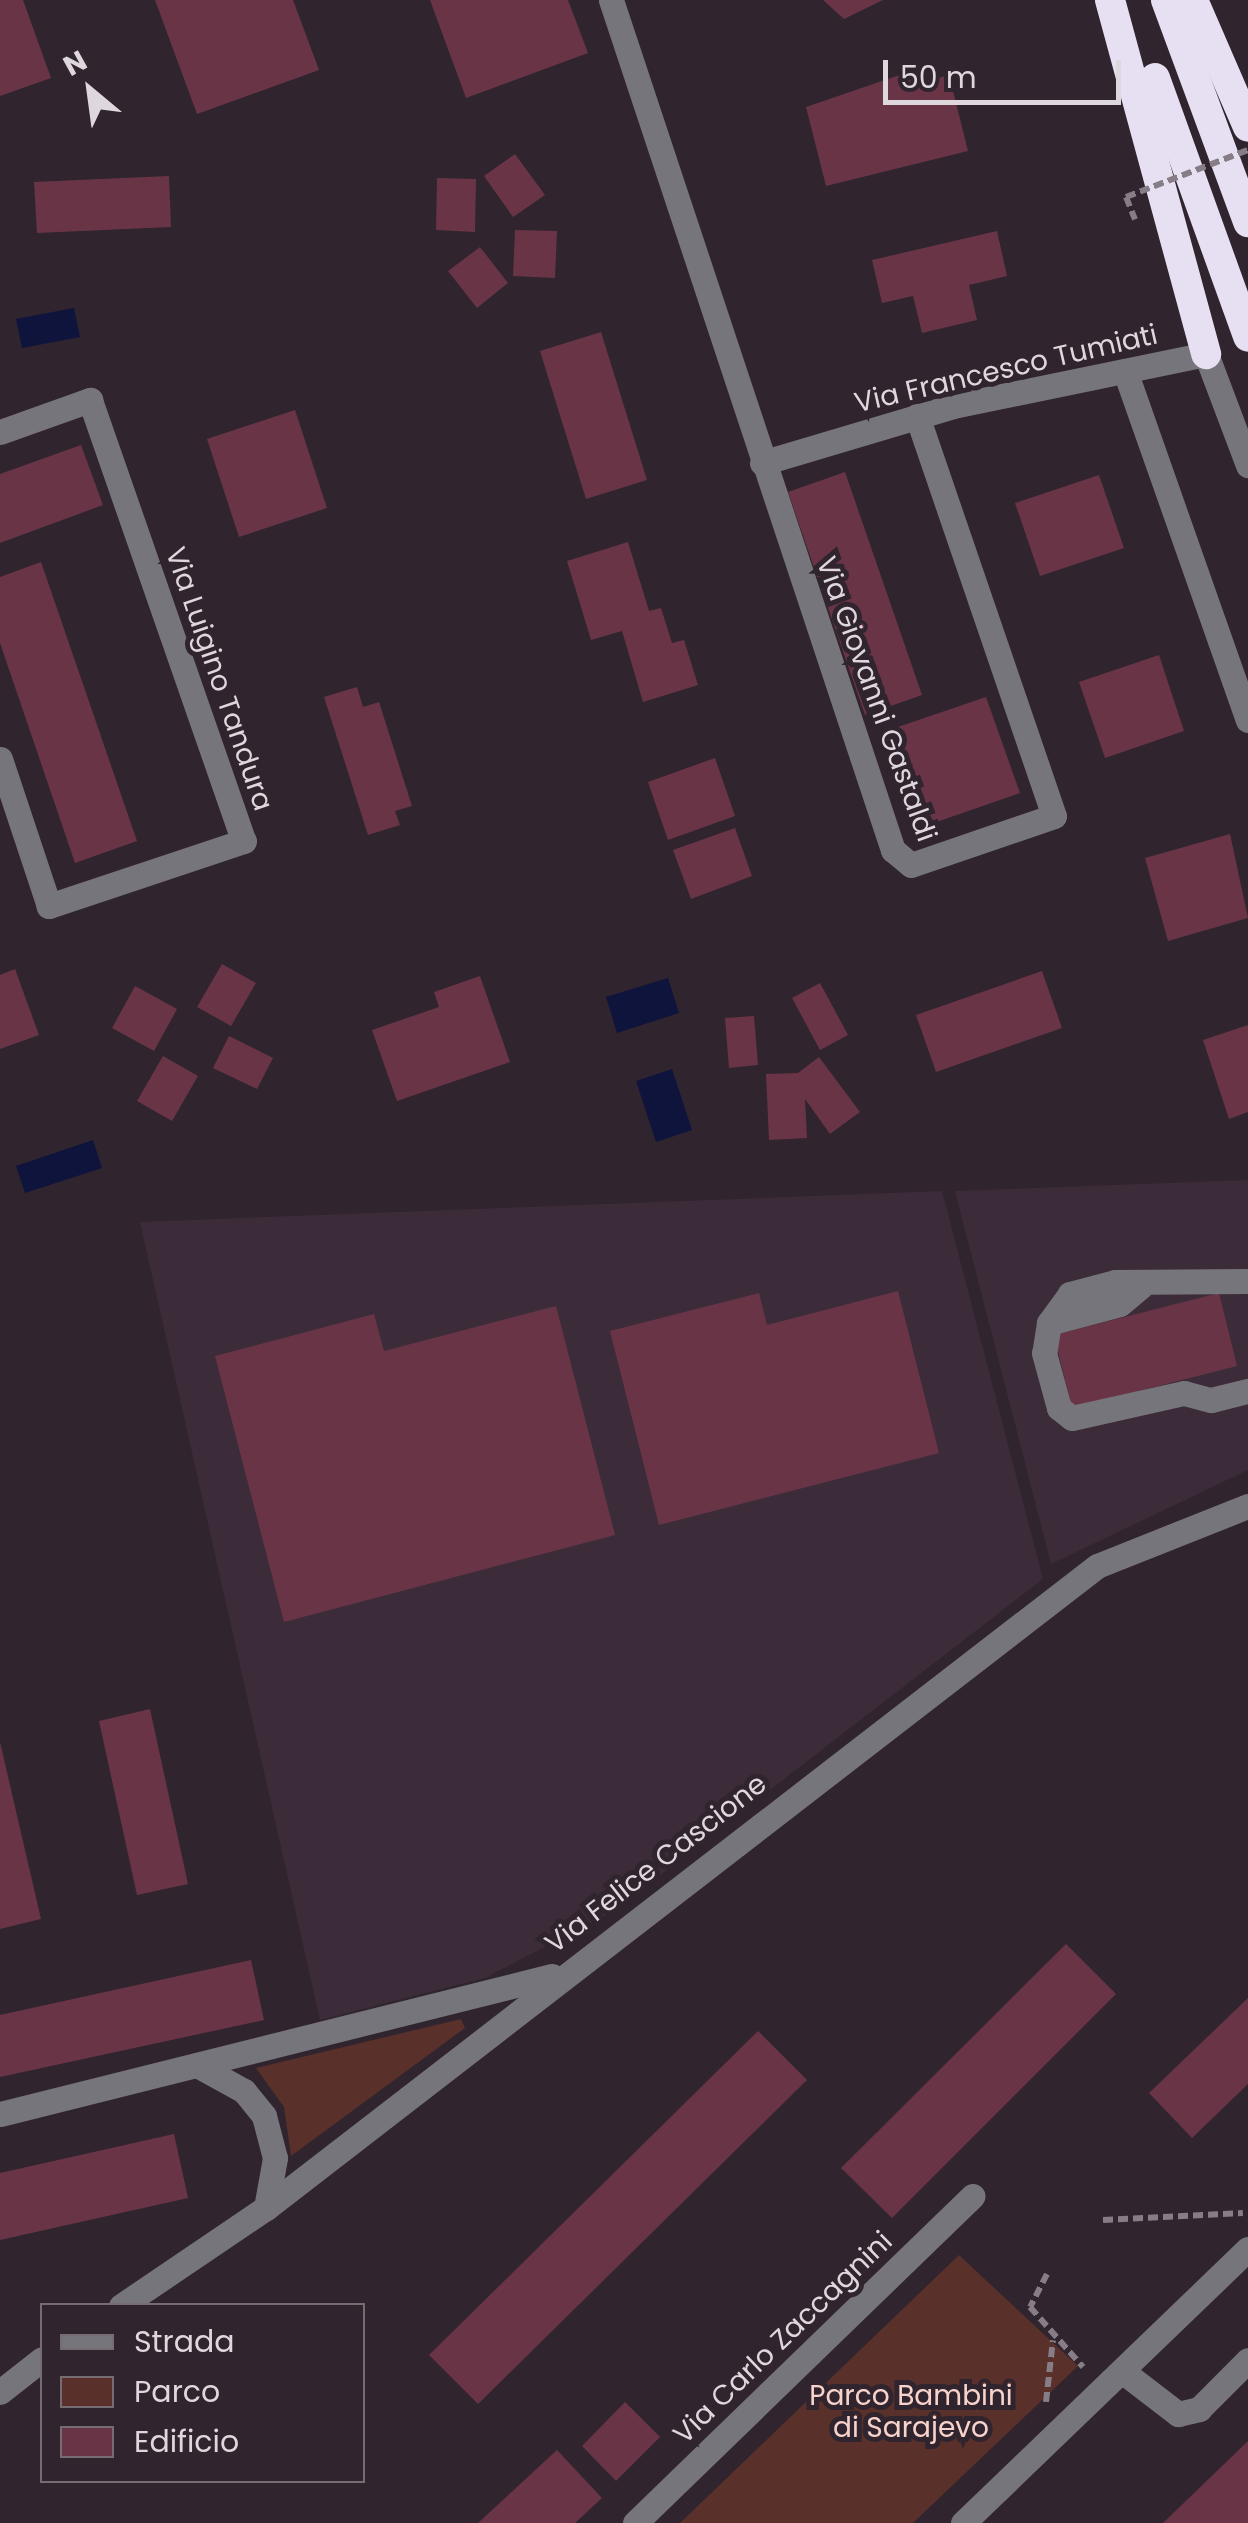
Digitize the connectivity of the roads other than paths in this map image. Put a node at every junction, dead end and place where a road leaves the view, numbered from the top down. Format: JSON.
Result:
{"nodes":[{"id":1,"x":611,"y":0,"type":"edge"},
{"id":2,"x":1110,"y":0,"type":"edge"},
{"id":3,"x":1126,"y":0,"type":"edge"},
{"id":4,"x":1166,"y":0,"type":"edge"},
{"id":5,"x":1193,"y":0,"type":"edge"},
{"id":6,"x":1248,"y":127,"type":"edge"},
{"id":7,"x":1248,"y":222,"type":"edge"},
{"id":8,"x":1248,"y":337,"type":"edge"},
{"id":9,"x":1206,"y":354,"type":"junction"},
{"id":10,"x":1125,"y":370,"type":"junction"},
{"id":11,"x":917,"y":416,"type":"junction"},
{"id":12,"x":0,"y":432,"type":"edge"},
{"id":13,"x":762,"y":464,"type":"junction"},
{"id":14,"x":1248,"y":465,"type":"edge"},
{"id":15,"x":1248,"y":720,"type":"edge"},
{"id":16,"x":0,"y":759,"type":"edge"},
{"id":17,"x":1248,"y":1281,"type":"edge"},
{"id":18,"x":1248,"y":1390,"type":"edge"},
{"id":19,"x":1248,"y":1506,"type":"edge"},
{"id":20,"x":566,"y":1972,"type":"junction"},
{"id":21,"x":197,"y":2066,"type":"junction"},
{"id":22,"x":0,"y":2114,"type":"edge"},
{"id":23,"x":972,"y":2196,"type":"dead end"},
{"id":24,"x":266,"y":2208,"type":"junction"},
{"id":25,"x":1248,"y":2248,"type":"edge"},
{"id":26,"x":125,"y":2303,"type":"edge"},
{"id":27,"x":1248,"y":2360,"type":"edge"},
{"id":28,"x":40,"y":2361,"type":"edge"},
{"id":29,"x":1122,"y":2371,"type":"junction"},
{"id":30,"x":0,"y":2392,"type":"edge"},
{"id":31,"x":635,"y":2523,"type":"edge"},
{"id":32,"x":963,"y":2523,"type":"edge"}],
"edges":[{"from":1,"to":13,"type":"street","name":"Via Giovanni Gastaldi"},
{"from":2,"to":9,"type":"highway"},
{"from":3,"to":8,"type":"highway"},
{"from":4,"to":7,"type":"highway"},
{"from":5,"to":6,"type":"highway"},
{"from":9,"to":10,"type":"street","name":"Via Francesco Tumiati"},
{"from":9,"to":14,"type":"street"},
{"from":10,"to":11,"type":"street","name":"Via Francesco Tumiati"},
{"from":10,"to":15,"type":"street"},
{"from":11,"to":13,"type":"street","name":"Via Francesco Tumiati"},
{"from":11,"to":13,"type":"street","name":"Via Giovanni Gastaldi"},
{"from":12,"to":16,"type":"street","name":"Via Luigino Tandura"},
{"from":17,"to":18,"type":"street"},
{"from":19,"to":20,"type":"street","name":"Via Felice Cascione"},
{"from":20,"to":21,"type":"street"},
{"from":20,"to":24,"type":"street","name":"Via Felice Cascione"},
{"from":21,"to":22,"type":"street"},
{"from":21,"to":24,"type":"street"},
{"from":23,"to":31,"type":"street","name":"Via Carlo Zaccagnini"},
{"from":24,"to":26,"type":"street","name":"Via Felice Cascione"},
{"from":25,"to":29,"type":"street"},
{"from":27,"to":29,"type":"street"},
{"from":28,"to":30,"type":"street"},
{"from":29,"to":32,"type":"street"}]}
